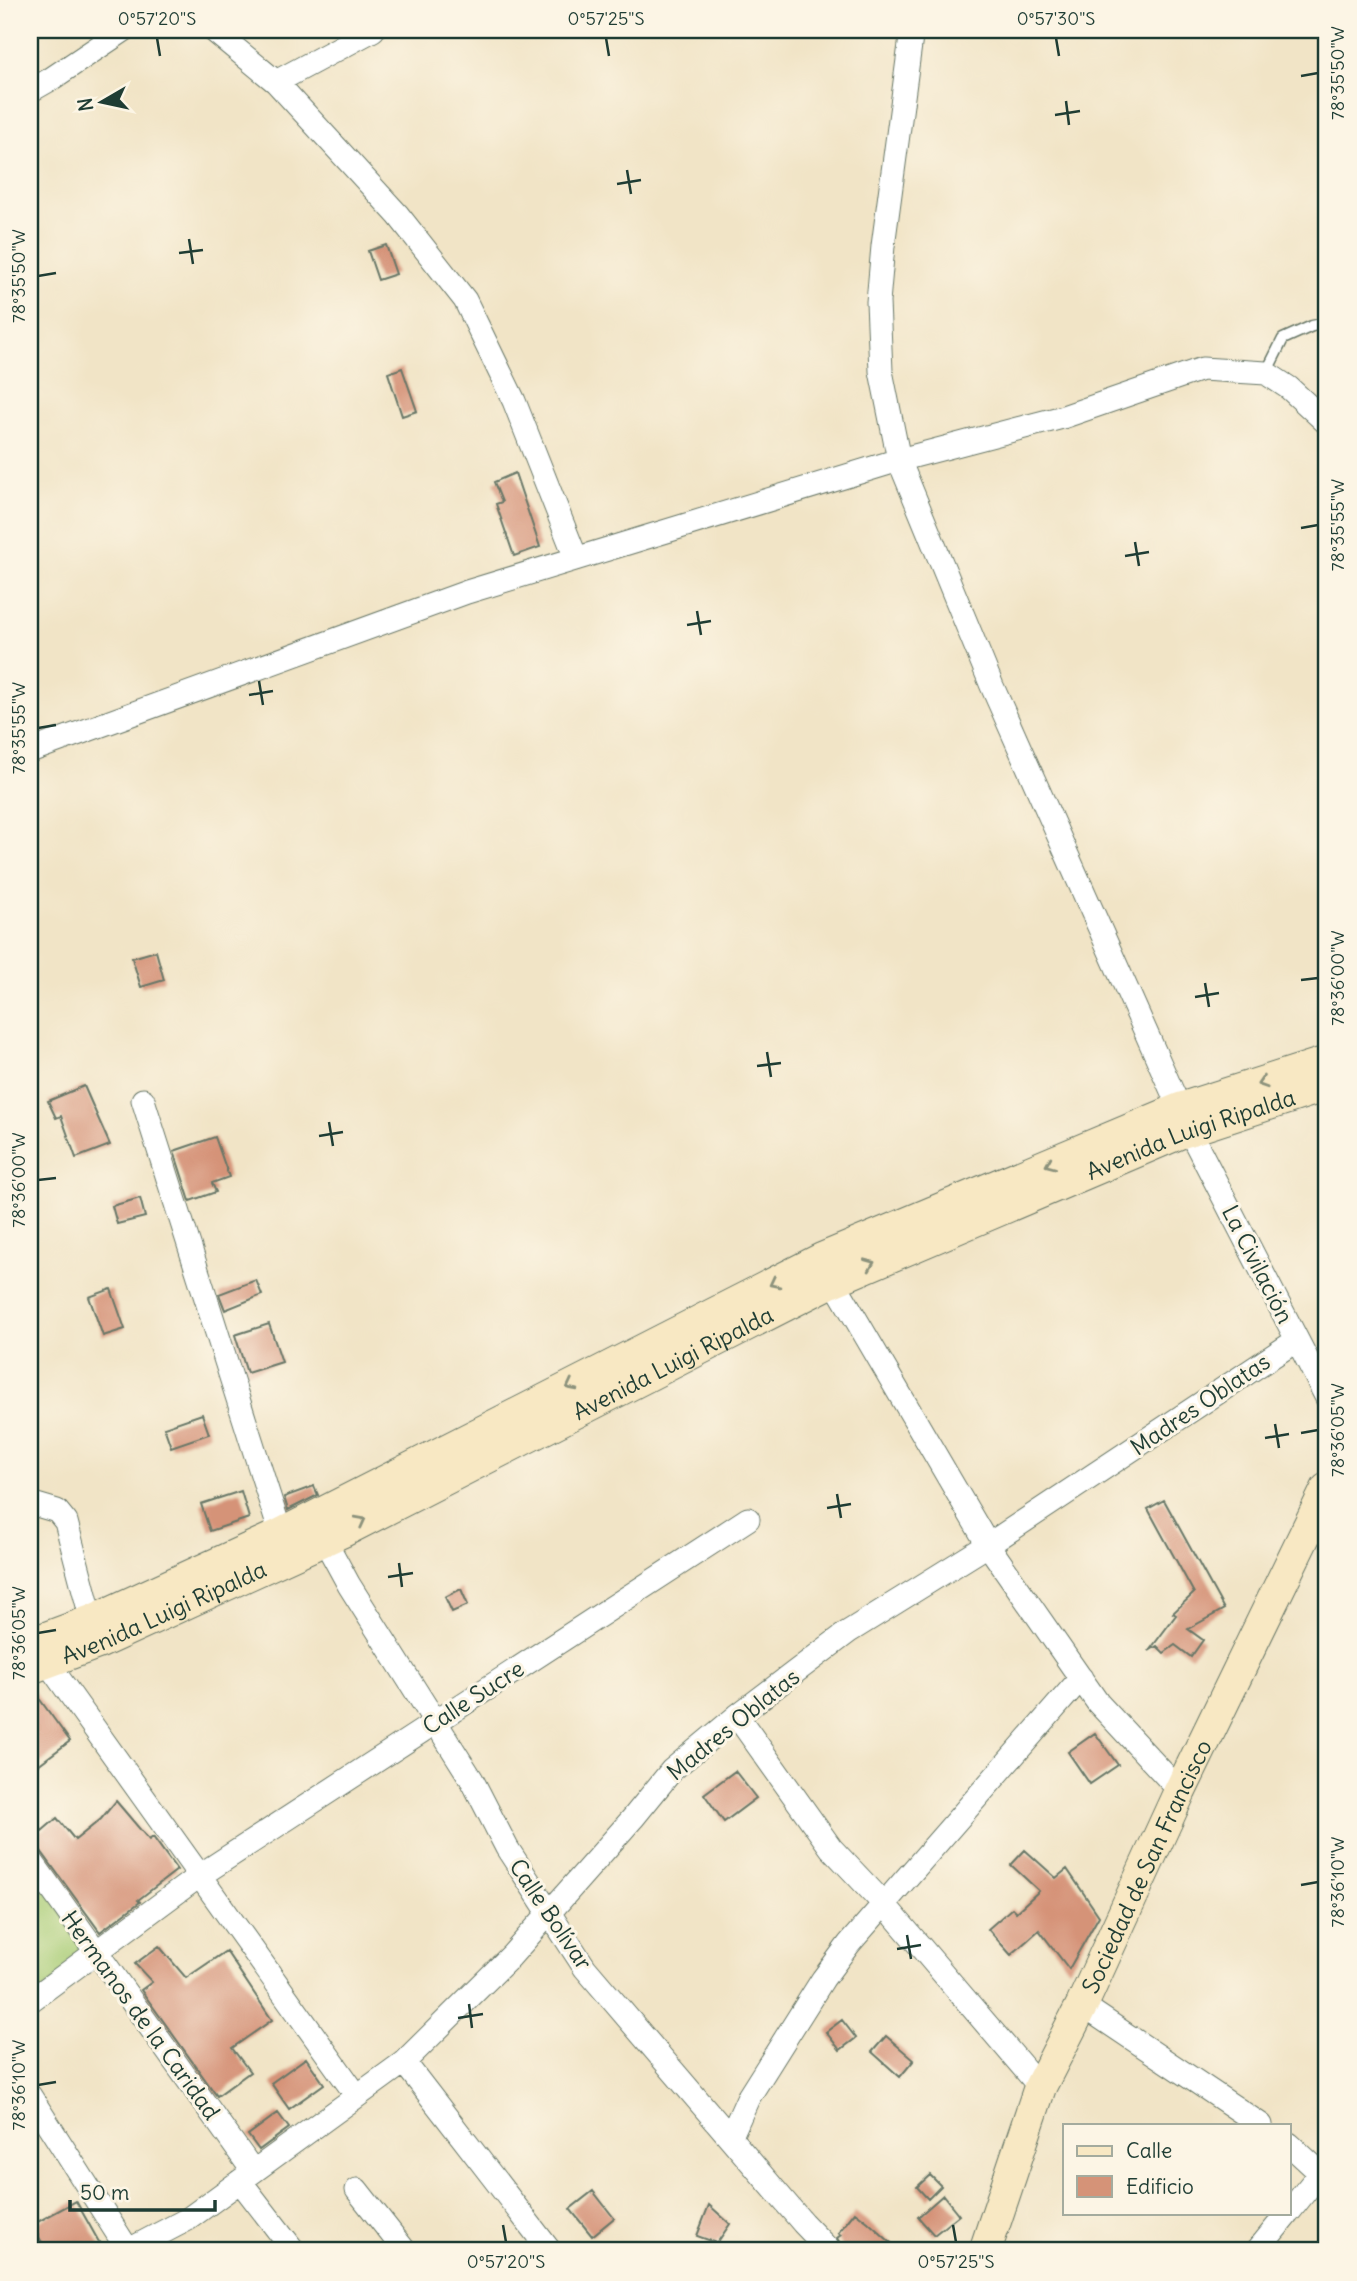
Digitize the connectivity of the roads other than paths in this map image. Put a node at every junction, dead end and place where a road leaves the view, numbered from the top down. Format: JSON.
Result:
{"nodes":[{"id":1,"x":124,"y":30,"type":"edge"},
{"id":2,"x":213,"y":30,"type":"edge"},
{"id":3,"x":373,"y":30,"type":"edge"},
{"id":4,"x":912,"y":30,"type":"edge"},
{"id":5,"x":276,"y":82,"type":"junction"},
{"id":6,"x":30,"y":91,"type":"edge"},
{"id":7,"x":1327,"y":323,"type":"edge"},
{"id":8,"x":1266,"y":373,"type":"junction"},
{"id":9,"x":1327,"y":423,"type":"edge"},
{"id":10,"x":900,"y":460,"type":"junction"},
{"id":11,"x":576,"y":558,"type":"junction"},
{"id":12,"x":30,"y":751,"type":"edge"},
{"id":13,"x":1327,"y":1062,"type":"edge"},
{"id":14,"x":1327,"y":1085,"type":"edge"},
{"id":15,"x":143,"y":1100,"type":"dead end"},
{"id":16,"x":1184,"y":1120,"type":"junction"},
{"id":17,"x":827,"y":1270,"type":"junction"},
{"id":18,"x":1297,"y":1340,"type":"junction"},
{"id":19,"x":1327,"y":1398,"type":"edge"},
{"id":20,"x":1327,"y":1489,"type":"edge"},
{"id":21,"x":30,"y":1503,"type":"edge"},
{"id":22,"x":748,"y":1519,"type":"dead end"},
{"id":23,"x":324,"y":1539,"type":"junction"},
{"id":24,"x":988,"y":1545,"type":"junction"},
{"id":25,"x":284,"y":1546,"type":"junction"},
{"id":26,"x":93,"y":1621,"type":"junction"},
{"id":27,"x":36,"y":1654,"type":"edge"},
{"id":28,"x":1082,"y":1678,"type":"junction"},
{"id":29,"x":737,"y":1716,"type":"junction"},
{"id":30,"x":435,"y":1722,"type":"junction"},
{"id":31,"x":1180,"y":1791,"type":"junction"},
{"id":32,"x":30,"y":1858,"type":"edge"},
{"id":33,"x":198,"y":1875,"type":"junction"},
{"id":34,"x":884,"y":1905,"type":"junction"},
{"id":35,"x":548,"y":1914,"type":"junction"},
{"id":36,"x":96,"y":1951,"type":"junction"},
{"id":37,"x":30,"y":2001,"type":"edge"},
{"id":38,"x":1082,"y":2004,"type":"junction"},
{"id":39,"x":404,"y":2062,"type":"junction"},
{"id":40,"x":1040,"y":2087,"type":"junction"},
{"id":41,"x":30,"y":2096,"type":"edge"},
{"id":42,"x":357,"y":2096,"type":"junction"},
{"id":43,"x":1260,"y":2124,"type":"edge"},
{"id":44,"x":731,"y":2136,"type":"junction"},
{"id":45,"x":1290,"y":2145,"type":"edge"},
{"id":46,"x":1324,"y":2175,"type":"edge"},
{"id":47,"x":246,"y":2176,"type":"junction"},
{"id":48,"x":357,"y":2190,"type":"dead end"},
{"id":49,"x":1290,"y":2210,"type":"edge"},
{"id":50,"x":1286,"y":2214,"type":"edge"},
{"id":51,"x":157,"y":2245,"type":"edge"},
{"id":52,"x":128,"y":2251,"type":"edge"},
{"id":53,"x":294,"y":2251,"type":"edge"},
{"id":54,"x":405,"y":2251,"type":"edge"},
{"id":55,"x":550,"y":2251,"type":"edge"},
{"id":56,"x":830,"y":2251,"type":"edge"},
{"id":57,"x":985,"y":2251,"type":"edge"},
{"id":58,"x":1257,"y":2251,"type":"edge"}],
"edges":[{"from":1,"to":6,"type":"street"},
{"from":2,"to":5,"type":"street"},
{"from":3,"to":5,"type":"street"},
{"from":4,"to":10,"type":"street","name":"La Civilación"},
{"from":5,"to":11,"type":"street"},
{"from":7,"to":8,"type":"lane"},
{"from":8,"to":9,"type":"street"},
{"from":8,"to":10,"type":"street"},
{"from":10,"to":11,"type":"street"},
{"from":10,"to":16,"type":"street","name":"La Civilación"},
{"from":11,"to":12,"type":"street"},
{"from":13,"to":16,"type":"street","name":"Avenida Luigi Ripalda","one_way":true},
{"from":14,"to":16,"type":"street","name":"Avenida Luigi Ripalda"},
{"from":15,"to":25,"type":"street"},
{"from":16,"to":17,"type":"street","name":"Avenida Luigi Ripalda"},
{"from":16,"to":18,"type":"street","name":"La Civilación"},
{"from":23,"to":17,"type":"street","name":"Avenida Luigi Ripalda","one_way":true},
{"from":17,"to":24,"type":"street"},
{"from":17,"to":25,"type":"street","name":"Avenida Luigi Ripalda","one_way":true},
{"from":18,"to":19,"type":"street","name":"La Civilación"},
{"from":18,"to":24,"type":"street","name":"Madres Oblatas"},
{"from":20,"to":31,"type":"street","name":"Sociedad de San Francisco"},
{"from":21,"to":26,"type":"street"},
{"from":22,"to":30,"type":"street","name":"Calle Sucre"},
{"from":23,"to":25,"type":"street","name":"Avenida Luigi Ripalda"},
{"from":23,"to":30,"type":"street","name":"Calle Bolívar"},
{"from":24,"to":28,"type":"street"},
{"from":24,"to":29,"type":"street","name":"Madres Oblatas"},
{"from":25,"to":26,"type":"street","name":"Avenida Luigi Ripalda"},
{"from":25,"to":27,"type":"street","name":"Avenida Luigi Ripalda"},
{"from":26,"to":27,"type":"street","name":"Avenida Luigi Ripalda"},
{"from":27,"to":33,"type":"street"},
{"from":28,"to":31,"type":"street"},
{"from":28,"to":34,"type":"street"},
{"from":29,"to":34,"type":"street"},
{"from":29,"to":35,"type":"street","name":"Madres Oblatas"},
{"from":30,"to":33,"type":"street","name":"Calle Sucre"},
{"from":30,"to":35,"type":"street","name":"Calle Bolívar"},
{"from":31,"to":38,"type":"street","name":"Sociedad de San Francisco"},
{"from":32,"to":36,"type":"street","name":"Hermanos de la Caridad"},
{"from":33,"to":36,"type":"street","name":"Calle Sucre"},
{"from":33,"to":42,"type":"street"},
{"from":34,"to":40,"type":"street"},
{"from":34,"to":44,"type":"street"},
{"from":35,"to":39,"type":"street","name":"Madres Oblatas"},
{"from":35,"to":44,"type":"street","name":"Calle Bolívar"},
{"from":36,"to":37,"type":"street","name":"Calle Sucre"},
{"from":36,"to":47,"type":"street","name":"Hermanos de la Caridad"},
{"from":38,"to":40,"type":"street","name":"Sociedad de San Francisco"},
{"from":38,"to":43,"type":"street"},
{"from":39,"to":42,"type":"street","name":"Madres Oblatas"},
{"from":39,"to":55,"type":"street"},
{"from":40,"to":57,"type":"street","name":"Sociedad de San Francisco"},
{"from":41,"to":52,"type":"street"},
{"from":42,"to":47,"type":"street","name":"Madres Oblatas"},
{"from":44,"to":56,"type":"street","name":"Calle Bolívar"},
{"from":45,"to":46,"type":"street"},
{"from":46,"to":49,"type":"street"},
{"from":47,"to":51,"type":"street","name":"Madres Oblatas"},
{"from":47,"to":53,"type":"street","name":"Hermanos de la Caridad"},
{"from":48,"to":54,"type":"street"},
{"from":50,"to":58,"type":"street"},
{"from":51,"to":52,"type":"street","name":"Madres Oblatas"}]}
